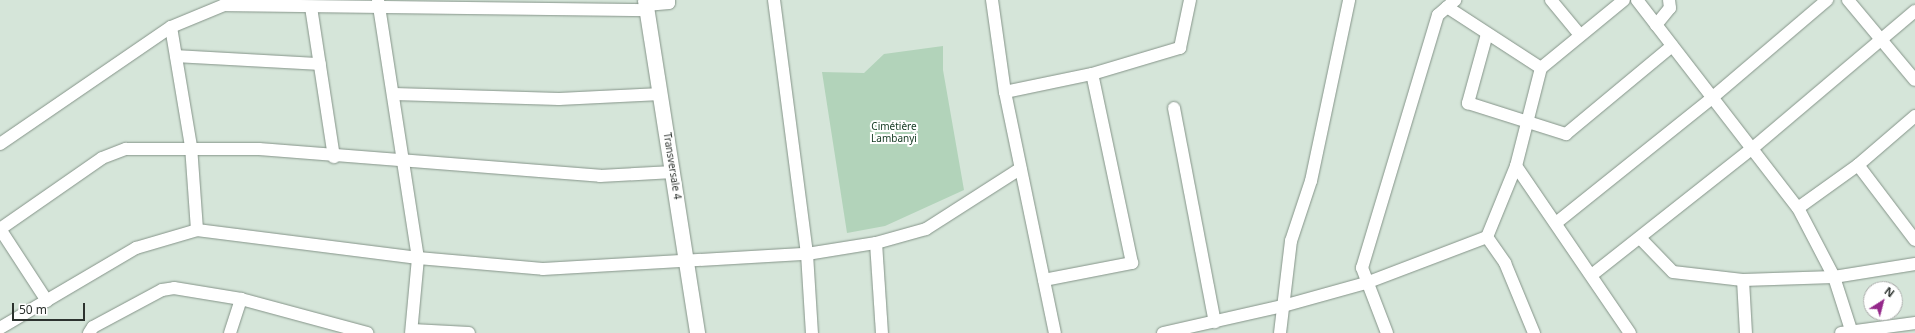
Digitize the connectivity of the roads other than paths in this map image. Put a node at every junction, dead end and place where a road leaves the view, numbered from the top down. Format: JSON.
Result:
{"nodes":[{"id":1,"x":669,"y":0,"type":"edge"},
{"id":2,"x":774,"y":0,"type":"edge"},
{"id":3,"x":992,"y":0,"type":"edge"},
{"id":4,"x":1190,"y":0,"type":"edge"},
{"id":5,"x":1349,"y":0,"type":"edge"},
{"id":6,"x":1551,"y":0,"type":"edge"},
{"id":7,"x":1624,"y":0,"type":"edge"},
{"id":8,"x":1637,"y":0,"type":"edge"},
{"id":9,"x":1669,"y":0,"type":"edge"},
{"id":10,"x":1827,"y":0,"type":"edge"},
{"id":11,"x":1848,"y":0,"type":"edge"},
{"id":12,"x":247,"y":3,"type":"edge"},
{"id":13,"x":379,"y":3,"type":"edge"},
{"id":14,"x":1451,"y":3,"type":"edge"},
{"id":15,"x":646,"y":5,"type":"edge"},
{"id":16,"x":545,"y":6,"type":"edge"},
{"id":17,"x":311,"y":7,"type":"junction"},
{"id":18,"x":1915,"y":11,"type":"edge"},
{"id":19,"x":1656,"y":25,"type":"junction"},
{"id":20,"x":171,"y":28,"type":"junction"},
{"id":21,"x":1487,"y":34,"type":"junction"},
{"id":22,"x":1580,"y":36,"type":"junction"},
{"id":23,"x":1881,"y":39,"type":"junction"},
{"id":24,"x":1672,"y":46,"type":"junction"},
{"id":25,"x":176,"y":56,"type":"junction"},
{"id":26,"x":320,"y":64,"type":"junction"},
{"id":27,"x":1541,"y":68,"type":"junction"},
{"id":28,"x":1092,"y":74,"type":"junction"},
{"id":29,"x":1915,"y":80,"type":"edge"},
{"id":30,"x":1005,"y":92,"type":"junction"},
{"id":31,"x":394,"y":94,"type":"junction"},
{"id":32,"x":661,"y":94,"type":"junction"},
{"id":33,"x":1713,"y":97,"type":"junction"},
{"id":34,"x":1174,"y":108,"type":"dead end"},
{"id":35,"x":1915,"y":116,"type":"edge"},
{"id":36,"x":1525,"y":121,"type":"junction"},
{"id":37,"x":0,"y":144,"type":"edge"},
{"id":38,"x":190,"y":146,"type":"junction"},
{"id":39,"x":1754,"y":147,"type":"junction"},
{"id":40,"x":334,"y":157,"type":"junction"},
{"id":41,"x":402,"y":162,"type":"junction"},
{"id":42,"x":1858,"y":165,"type":"junction"},
{"id":43,"x":1516,"y":166,"type":"junction"},
{"id":44,"x":1020,"y":169,"type":"junction"},
{"id":45,"x":673,"y":172,"type":"junction"},
{"id":46,"x":1798,"y":208,"type":"junction"},
{"id":47,"x":1556,"y":223,"type":"junction"},
{"id":48,"x":197,"y":230,"type":"junction"},
{"id":49,"x":1487,"y":237,"type":"junction"},
{"id":50,"x":1640,"y":238,"type":"junction"},
{"id":51,"x":1915,"y":240,"type":"edge"},
{"id":52,"x":876,"y":243,"type":"junction"},
{"id":53,"x":807,"y":254,"type":"junction"},
{"id":54,"x":418,"y":258,"type":"junction"},
{"id":55,"x":686,"y":261,"type":"junction"},
{"id":56,"x":1915,"y":264,"type":"edge"},
{"id":57,"x":1593,"y":274,"type":"junction"},
{"id":58,"x":1834,"y":277,"type":"junction"},
{"id":59,"x":1044,"y":280,"type":"junction"},
{"id":60,"x":1743,"y":280,"type":"junction"},
{"id":61,"x":1366,"y":283,"type":"junction"},
{"id":62,"x":241,"y":299,"type":"junction"},
{"id":63,"x":47,"y":301,"type":"junction"},
{"id":64,"x":1283,"y":306,"type":"junction"},
{"id":65,"x":1215,"y":322,"type":"junction"},
{"id":66,"x":1915,"y":324,"type":"edge"},
{"id":67,"x":0,"y":328,"type":"edge"},
{"id":68,"x":412,"y":331,"type":"edge"},
{"id":69,"x":1848,"y":332,"type":"edge"},
{"id":70,"x":89,"y":333,"type":"edge"},
{"id":71,"x":230,"y":333,"type":"edge"},
{"id":72,"x":367,"y":333,"type":"edge"},
{"id":73,"x":469,"y":333,"type":"edge"},
{"id":74,"x":697,"y":333,"type":"edge"},
{"id":75,"x":812,"y":333,"type":"edge"},
{"id":76,"x":882,"y":333,"type":"edge"},
{"id":77,"x":1055,"y":333,"type":"edge"},
{"id":78,"x":1163,"y":333,"type":"edge"},
{"id":79,"x":1280,"y":333,"type":"edge"},
{"id":80,"x":1386,"y":333,"type":"edge"},
{"id":81,"x":1534,"y":333,"type":"edge"},
{"id":82,"x":1630,"y":333,"type":"edge"},
{"id":83,"x":1746,"y":333,"type":"edge"}],
"edges":[{"from":1,"to":15,"type":"street"},
{"from":2,"to":53,"type":"street"},
{"from":3,"to":30,"type":"street"},
{"from":4,"to":28,"type":"street"},
{"from":5,"to":64,"type":"street"},
{"from":6,"to":22,"type":"street"},
{"from":7,"to":22,"type":"street"},
{"from":8,"to":19,"type":"street"},
{"from":9,"to":19,"type":"street"},
{"from":10,"to":33,"type":"street"},
{"from":11,"to":23,"type":"street"},
{"from":12,"to":17,"type":"street"},
{"from":12,"to":20,"type":"street"},
{"from":13,"to":16,"type":"street"},
{"from":13,"to":17,"type":"street"},
{"from":13,"to":31,"type":"street"},
{"from":14,"to":21,"type":"street"},
{"from":14,"to":61,"type":"street"},
{"from":15,"to":16,"type":"street"},
{"from":15,"to":32,"type":"main road","name":"Transversale 4"},
{"from":17,"to":26,"type":"street"},
{"from":18,"to":23,"type":"street"},
{"from":19,"to":24,"type":"street"},
{"from":20,"to":25,"type":"street"},
{"from":20,"to":37,"type":"street"},
{"from":21,"to":27,"type":"street"},
{"from":21,"to":36,"type":"street"},
{"from":22,"to":27,"type":"street"},
{"from":23,"to":29,"type":"street"},
{"from":23,"to":39,"type":"street"},
{"from":24,"to":33,"type":"street"},
{"from":24,"to":36,"type":"street"},
{"from":25,"to":26,"type":"street"},
{"from":25,"to":38,"type":"street"},
{"from":26,"to":40,"type":"street"},
{"from":27,"to":36,"type":"street"},
{"from":28,"to":30,"type":"street"},
{"from":28,"to":59,"type":"street"},
{"from":30,"to":44,"type":"street"},
{"from":31,"to":32,"type":"street"},
{"from":31,"to":41,"type":"street"},
{"from":32,"to":45,"type":"main road","name":"Transversale 4"},
{"from":33,"to":39,"type":"street"},
{"from":33,"to":47,"type":"street"},
{"from":34,"to":65,"type":"street"},
{"from":35,"to":42,"type":"street"},
{"from":36,"to":43,"type":"street"},
{"from":38,"to":40,"type":"street"},
{"from":38,"to":48,"type":"street"},
{"from":38,"to":63,"type":"street"},
{"from":39,"to":46,"type":"street"},
{"from":39,"to":50,"type":"street"},
{"from":40,"to":41,"type":"street"},
{"from":41,"to":45,"type":"street"},
{"from":41,"to":54,"type":"street"},
{"from":42,"to":46,"type":"street"},
{"from":42,"to":51,"type":"street"},
{"from":43,"to":47,"type":"street"},
{"from":43,"to":49,"type":"street"},
{"from":44,"to":52,"type":"street"},
{"from":44,"to":59,"type":"street"},
{"from":45,"to":55,"type":"main road","name":"Transversale 4"},
{"from":46,"to":58,"type":"street"},
{"from":47,"to":57,"type":"street"},
{"from":48,"to":54,"type":"street"},
{"from":48,"to":63,"type":"street"},
{"from":49,"to":61,"type":"street"},
{"from":49,"to":81,"type":"street"},
{"from":50,"to":57,"type":"street"},
{"from":50,"to":60,"type":"street"},
{"from":52,"to":53,"type":"street"},
{"from":52,"to":76,"type":"street"},
{"from":53,"to":55,"type":"street"},
{"from":53,"to":75,"type":"street"},
{"from":54,"to":55,"type":"street"},
{"from":54,"to":68,"type":"street"},
{"from":55,"to":74,"type":"main road","name":"Transversale 4"},
{"from":56,"to":58,"type":"street"},
{"from":57,"to":82,"type":"street"},
{"from":58,"to":60,"type":"street"},
{"from":58,"to":69,"type":"street"},
{"from":59,"to":77,"type":"street"},
{"from":60,"to":83,"type":"street"},
{"from":61,"to":64,"type":"street"},
{"from":61,"to":80,"type":"street"},
{"from":62,"to":70,"type":"street"},
{"from":62,"to":71,"type":"street"},
{"from":62,"to":72,"type":"street"},
{"from":63,"to":67,"type":"street"},
{"from":64,"to":65,"type":"street"},
{"from":64,"to":79,"type":"street"},
{"from":65,"to":78,"type":"street"},
{"from":66,"to":69,"type":"street"},
{"from":68,"to":73,"type":"street"}]}
